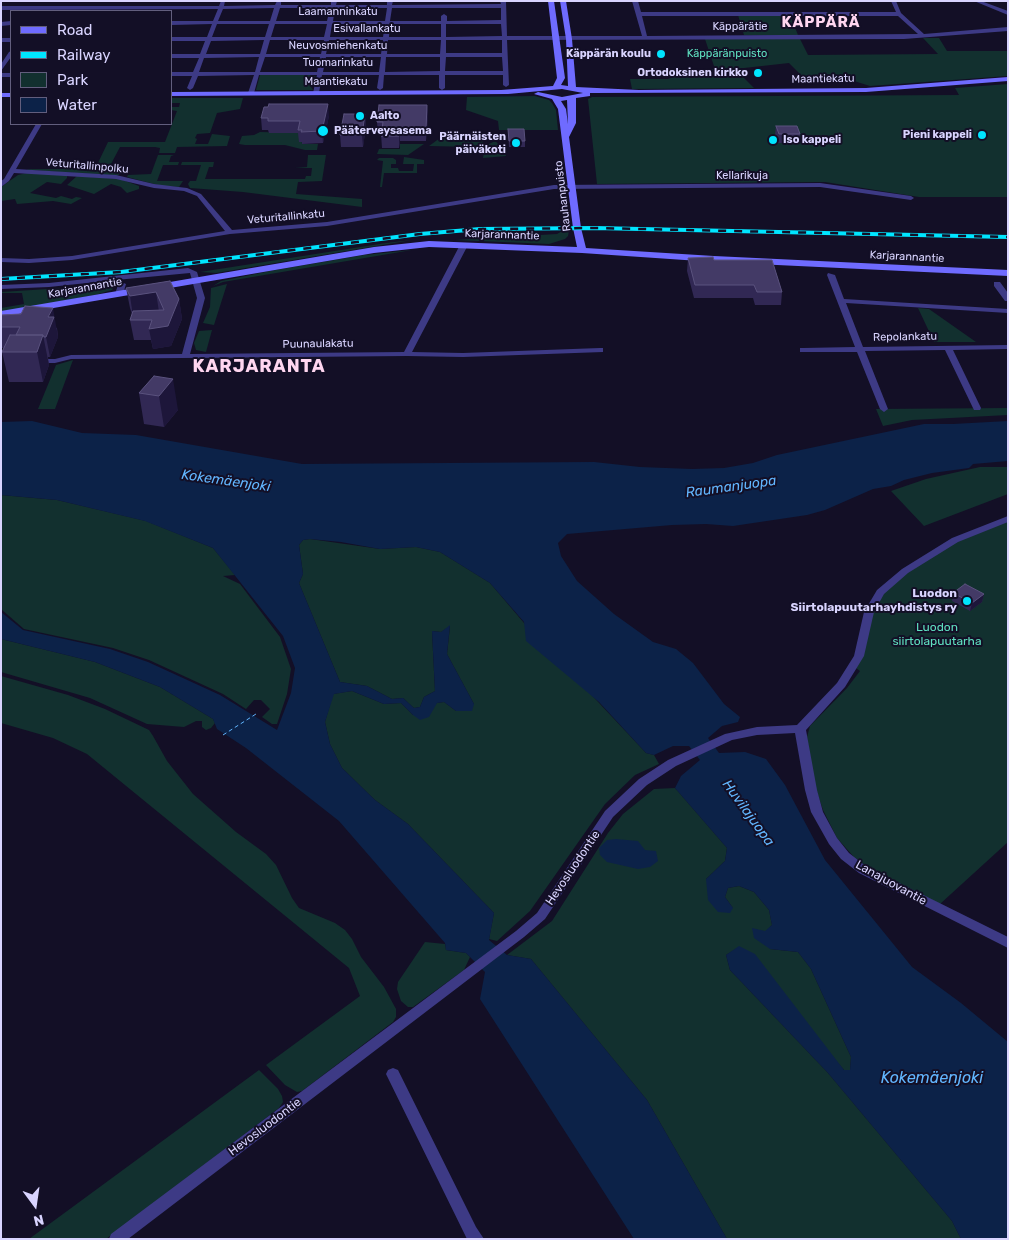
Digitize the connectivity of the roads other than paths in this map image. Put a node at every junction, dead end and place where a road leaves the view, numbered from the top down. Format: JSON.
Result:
{"nodes":[{"id":1,"x":46,"y":1,"type":"edge"},
{"id":2,"x":106,"y":1,"type":"edge"},
{"id":3,"x":168,"y":1,"type":"edge"},
{"id":4,"x":551,"y":1,"type":"edge"},
{"id":5,"x":564,"y":1,"type":"edge"},
{"id":6,"x":634,"y":1,"type":"edge"},
{"id":7,"x":893,"y":1,"type":"edge"},
{"id":8,"x":976,"y":1,"type":"edge"},
{"id":9,"x":222,"y":4,"type":"edge"},
{"id":10,"x":279,"y":4,"type":"edge"},
{"id":11,"x":333,"y":4,"type":"edge"},
{"id":12,"x":390,"y":4,"type":"edge"},
{"id":13,"x":445,"y":4,"type":"edge"},
{"id":14,"x":504,"y":4,"type":"edge"},
{"id":15,"x":1,"y":8,"type":"edge"},
{"id":16,"x":164,"y":9,"type":"edge"},
{"id":17,"x":40,"y":10,"type":"edge"},
{"id":18,"x":101,"y":10,"type":"edge"},
{"id":19,"x":1008,"y":13,"type":"edge"},
{"id":20,"x":638,"y":14,"type":"junction"},
{"id":21,"x":899,"y":14,"type":"junction"},
{"id":22,"x":330,"y":22,"type":"junction"},
{"id":23,"x":388,"y":22,"type":"junction"},
{"id":24,"x":444,"y":22,"type":"junction"},
{"id":25,"x":504,"y":22,"type":"junction"},
{"id":26,"x":172,"y":23,"type":"edge"},
{"id":27,"x":216,"y":23,"type":"junction"},
{"id":28,"x":273,"y":23,"type":"junction"},
{"id":29,"x":1008,"y":29,"type":"edge"},
{"id":30,"x":923,"y":36,"type":"junction"},
{"id":31,"x":645,"y":37,"type":"junction"},
{"id":32,"x":386,"y":38,"type":"junction"},
{"id":33,"x":443,"y":38,"type":"junction"},
{"id":34,"x":504,"y":38,"type":"junction"},
{"id":35,"x":562,"y":38,"type":"junction"},
{"id":36,"x":172,"y":39,"type":"edge"},
{"id":37,"x":209,"y":39,"type":"junction"},
{"id":38,"x":268,"y":39,"type":"junction"},
{"id":39,"x":326,"y":39,"type":"junction"},
{"id":40,"x":443,"y":55,"type":"junction"},
{"id":41,"x":505,"y":55,"type":"junction"},
{"id":42,"x":10,"y":56,"type":"edge"},
{"id":43,"x":172,"y":56,"type":"edge"},
{"id":44,"x":202,"y":56,"type":"junction"},
{"id":45,"x":262,"y":56,"type":"junction"},
{"id":46,"x":323,"y":56,"type":"junction"},
{"id":47,"x":384,"y":56,"type":"junction"},
{"id":48,"x":1,"y":57,"type":"edge"},
{"id":49,"x":1,"y":69,"type":"edge"},
{"id":50,"x":382,"y":73,"type":"junction"},
{"id":51,"x":442,"y":73,"type":"junction"},
{"id":52,"x":505,"y":73,"type":"junction"},
{"id":53,"x":172,"y":74,"type":"edge"},
{"id":54,"x":196,"y":74,"type":"junction"},
{"id":55,"x":257,"y":74,"type":"junction"},
{"id":56,"x":320,"y":74,"type":"junction"},
{"id":57,"x":1008,"y":79,"type":"edge"},
{"id":58,"x":190,"y":88,"type":"dead end"},
{"id":59,"x":380,"y":88,"type":"dead end"},
{"id":60,"x":442,"y":88,"type":"dead end"},
{"id":61,"x":504,"y":89,"type":"junction"},
{"id":62,"x":551,"y":90,"type":"junction"},
{"id":63,"x":251,"y":93,"type":"junction"},
{"id":64,"x":316,"y":93,"type":"junction"},
{"id":65,"x":574,"y":93,"type":"junction"},
{"id":66,"x":172,"y":94,"type":"edge"},
{"id":67,"x":555,"y":98,"type":"junction"},
{"id":68,"x":38,"y":125,"type":"edge"},
{"id":69,"x":567,"y":140,"type":"junction"},
{"id":70,"x":13,"y":171,"type":"junction"},
{"id":71,"x":4,"y":180,"type":"edge"},
{"id":72,"x":1,"y":185,"type":"edge"},
{"id":73,"x":573,"y":187,"type":"junction"},
{"id":74,"x":911,"y":198,"type":"dead end"},
{"id":75,"x":230,"y":232,"type":"junction"},
{"id":76,"x":464,"y":245,"type":"junction"},
{"id":77,"x":582,"y":250,"type":"junction"},
{"id":78,"x":1,"y":260,"type":"edge"},
{"id":79,"x":1008,"y":273,"type":"edge"},
{"id":80,"x":831,"y":275,"type":"dead end"},
{"id":81,"x":95,"y":280,"type":"junction"},
{"id":82,"x":196,"y":280,"type":"junction"},
{"id":83,"x":997,"y":284,"type":"dead end"},
{"id":84,"x":1,"y":287,"type":"edge"},
{"id":85,"x":119,"y":294,"type":"junction"},
{"id":86,"x":1008,"y":299,"type":"edge"},
{"id":87,"x":842,"y":301,"type":"junction"},
{"id":88,"x":1008,"y":311,"type":"edge"},
{"id":89,"x":1,"y":314,"type":"edge"},
{"id":90,"x":1008,"y":347,"type":"edge"},
{"id":91,"x":948,"y":348,"type":"junction"},
{"id":92,"x":861,"y":349,"type":"junction"},
{"id":93,"x":600,"y":350,"type":"dead end"},
{"id":94,"x":803,"y":350,"type":"dead end"},
{"id":95,"x":407,"y":354,"type":"junction"},
{"id":96,"x":185,"y":356,"type":"junction"},
{"id":97,"x":28,"y":361,"type":"edge"},
{"id":98,"x":977,"y":408,"type":"dead end"},
{"id":99,"x":884,"y":409,"type":"dead end"},
{"id":100,"x":1008,"y":519,"type":"edge"},
{"id":101,"x":800,"y":729,"type":"junction"},
{"id":102,"x":1008,"y":943,"type":"edge"},
{"id":103,"x":393,"y":1074,"type":"dead end"},
{"id":104,"x":116,"y":1239,"type":"edge"},
{"id":105,"x":477,"y":1239,"type":"edge"}],
"edges":[{"from":1,"to":17,"type":"street"},
{"from":2,"to":18,"type":"street"},
{"from":3,"to":16,"type":"street"},
{"from":4,"to":35,"type":"main road","name":"Rauhanpuisto"},
{"from":5,"to":35,"type":"main road","name":"Rauhanpuisto"},
{"from":6,"to":20,"type":"street"},
{"from":7,"to":21,"type":"street"},
{"from":8,"to":19,"type":"street"},
{"from":9,"to":10,"type":"street"},
{"from":9,"to":16,"type":"street"},
{"from":9,"to":27,"type":"street"},
{"from":10,"to":11,"type":"street"},
{"from":10,"to":28,"type":"street"},
{"from":11,"to":12,"type":"street"},
{"from":11,"to":22,"type":"street"},
{"from":12,"to":13,"type":"street"},
{"from":12,"to":23,"type":"street"},
{"from":13,"to":14,"type":"street"},
{"from":13,"to":24,"type":"street"},
{"from":14,"to":25,"type":"street"},
{"from":15,"to":17,"type":"street"},
{"from":16,"to":18,"type":"street"},
{"from":17,"to":18,"type":"street"},
{"from":20,"to":21,"type":"street"},
{"from":20,"to":31,"type":"street"},
{"from":21,"to":30,"type":"street"},
{"from":22,"to":23,"type":"street","name":"Laamanninkatu"},
{"from":22,"to":28,"type":"street","name":"Laamanninkatu"},
{"from":22,"to":39,"type":"street"},
{"from":23,"to":24,"type":"street","name":"Laamanninkatu"},
{"from":23,"to":32,"type":"street"},
{"from":24,"to":25,"type":"street","name":"Laamanninkatu"},
{"from":24,"to":33,"type":"street"},
{"from":25,"to":34,"type":"street"},
{"from":26,"to":27,"type":"street","name":"Laamanninkatu"},
{"from":27,"to":28,"type":"street","name":"Laamanninkatu"},
{"from":27,"to":37,"type":"street"},
{"from":28,"to":38,"type":"street"},
{"from":29,"to":30,"type":"street","name":"Käppärätie"},
{"from":30,"to":31,"type":"street","name":"Käppärätie"},
{"from":31,"to":35,"type":"street","name":"Käppärätie"},
{"from":32,"to":33,"type":"street","name":"Esivallankatu"},
{"from":32,"to":39,"type":"street","name":"Esivallankatu"},
{"from":32,"to":47,"type":"street"},
{"from":33,"to":34,"type":"street","name":"Esivallankatu"},
{"from":33,"to":40,"type":"street"},
{"from":34,"to":35,"type":"street","name":"Esivallankatu"},
{"from":34,"to":41,"type":"street"},
{"from":35,"to":62,"type":"main road","name":"Rauhanpuisto"},
{"from":35,"to":65,"type":"main road","name":"Rauhanpuisto"},
{"from":36,"to":37,"type":"street","name":"Esivallankatu"},
{"from":37,"to":38,"type":"street","name":"Esivallankatu"},
{"from":37,"to":44,"type":"street"},
{"from":38,"to":39,"type":"street","name":"Esivallankatu"},
{"from":38,"to":45,"type":"street"},
{"from":39,"to":46,"type":"street"},
{"from":40,"to":41,"type":"street","name":"Neuvosmiehenkatu"},
{"from":40,"to":47,"type":"street","name":"Neuvosmiehenkatu"},
{"from":40,"to":51,"type":"street"},
{"from":41,"to":52,"type":"street"},
{"from":42,"to":48,"type":"street"},
{"from":42,"to":49,"type":"street"},
{"from":43,"to":44,"type":"street","name":"Neuvosmiehenkatu"},
{"from":44,"to":45,"type":"street","name":"Neuvosmiehenkatu"},
{"from":44,"to":54,"type":"street"},
{"from":45,"to":46,"type":"street","name":"Neuvosmiehenkatu"},
{"from":45,"to":55,"type":"street"},
{"from":46,"to":47,"type":"street","name":"Neuvosmiehenkatu"},
{"from":46,"to":56,"type":"street"},
{"from":47,"to":50,"type":"street"},
{"from":50,"to":51,"type":"street","name":"Tuomarinkatu"},
{"from":50,"to":56,"type":"street","name":"Tuomarinkatu"},
{"from":50,"to":59,"type":"street"},
{"from":51,"to":52,"type":"street","name":"Tuomarinkatu"},
{"from":51,"to":60,"type":"street"},
{"from":52,"to":61,"type":"street"},
{"from":53,"to":54,"type":"street","name":"Tuomarinkatu"},
{"from":54,"to":55,"type":"street","name":"Tuomarinkatu"},
{"from":54,"to":58,"type":"street"},
{"from":55,"to":56,"type":"street","name":"Tuomarinkatu"},
{"from":55,"to":63,"type":"street"},
{"from":56,"to":64,"type":"street"},
{"from":57,"to":65,"type":"main road","name":"Maantiekatu"},
{"from":61,"to":62,"type":"main road","name":"Maantiekatu"},
{"from":61,"to":64,"type":"main road","name":"Maantiekatu"},
{"from":62,"to":65,"type":"main road","name":"Maantiekatu"},
{"from":62,"to":67,"type":"main road"},
{"from":63,"to":64,"type":"main road","name":"Maantiekatu"},
{"from":63,"to":66,"type":"main road","name":"Maantiekatu"},
{"from":65,"to":67,"type":"main road"},
{"from":65,"to":69,"type":"main road","name":"Rauhanpuisto"},
{"from":67,"to":69,"type":"main road","name":"Rauhanpuisto"},
{"from":68,"to":70,"type":"street"},
{"from":69,"to":73,"type":"main road","name":"Rauhanpuisto"},
{"from":70,"to":71,"type":"street"},
{"from":70,"to":75,"type":"street","name":"Veturitallinpolku"},
{"from":71,"to":72,"type":"street"},
{"from":73,"to":74,"type":"street","name":"Kellarikuja"},
{"from":73,"to":75,"type":"street","name":"Veturitallinkatu"},
{"from":73,"to":77,"type":"main road","name":"Rauhanpuisto"},
{"from":75,"to":78,"type":"street","name":"Veturitallinkatu"},
{"from":76,"to":77,"type":"main road","name":"Karjarannantie"},
{"from":76,"to":82,"type":"main road","name":"Karjarannantie"},
{"from":76,"to":95,"type":"street"},
{"from":77,"to":79,"type":"main road","name":"Karjarannantie"},
{"from":80,"to":87,"type":"street"},
{"from":81,"to":82,"type":"street"},
{"from":81,"to":84,"type":"street"},
{"from":81,"to":85,"type":"street"},
{"from":82,"to":85,"type":"main road","name":"Karjarannantie"},
{"from":82,"to":96,"type":"street"},
{"from":83,"to":86,"type":"street"},
{"from":85,"to":89,"type":"main road","name":"Karjarannantie"},
{"from":87,"to":88,"type":"street"},
{"from":87,"to":92,"type":"street"},
{"from":90,"to":91,"type":"street","name":"Repolankatu"},
{"from":91,"to":92,"type":"street","name":"Repolankatu"},
{"from":91,"to":98,"type":"street"},
{"from":92,"to":94,"type":"street","name":"Repolankatu"},
{"from":92,"to":99,"type":"street"},
{"from":93,"to":95,"type":"street","name":"Puunaulakatu"},
{"from":95,"to":96,"type":"street","name":"Puunaulakatu"},
{"from":96,"to":97,"type":"street","name":"Puunaulakatu"},
{"from":100,"to":101,"type":"street"},
{"from":101,"to":102,"type":"street","name":"Lanajuovantie"},
{"from":101,"to":104,"type":"street","name":"Hevosluodontie"},
{"from":103,"to":105,"type":"street"}]}
